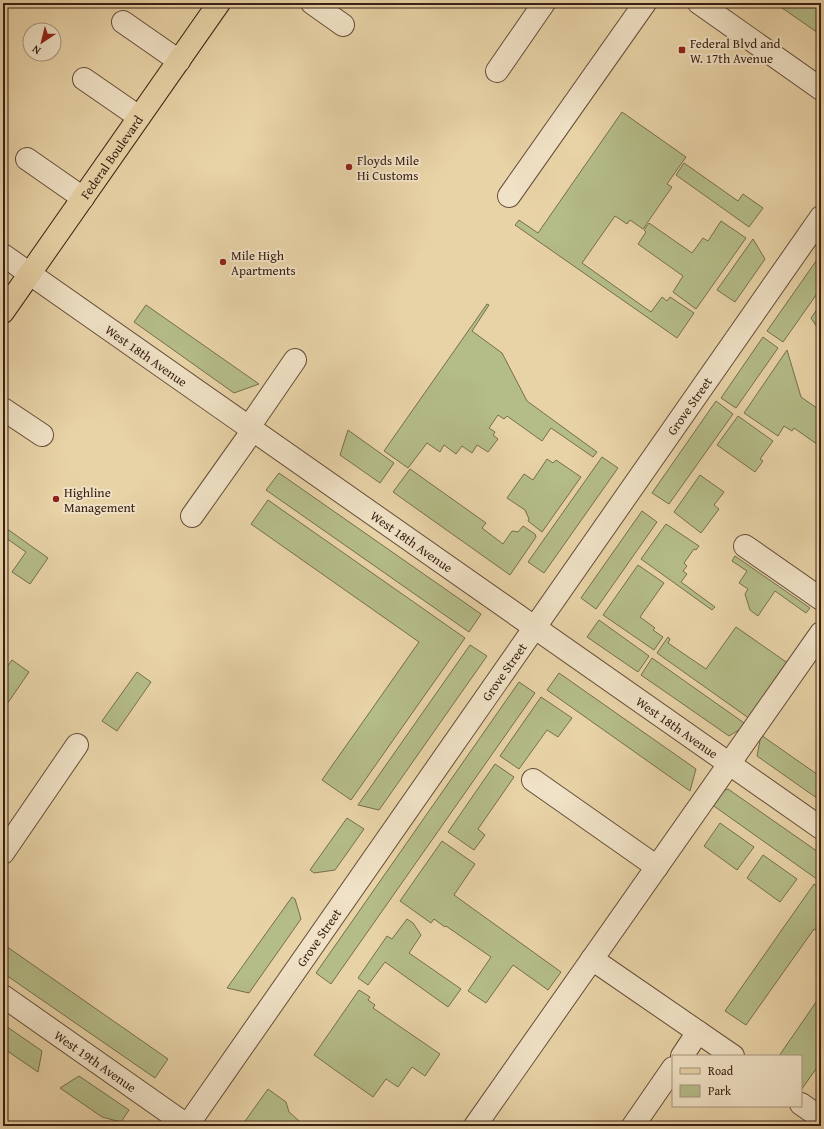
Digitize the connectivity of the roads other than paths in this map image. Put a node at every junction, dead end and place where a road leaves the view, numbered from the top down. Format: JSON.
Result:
{"nodes":[{"id":1,"x":219,"y":3,"type":"edge"},
{"id":2,"x":312,"y":3,"type":"edge"},
{"id":3,"x":544,"y":3,"type":"edge"},
{"id":4,"x":645,"y":3,"type":"edge"},
{"id":5,"x":698,"y":3,"type":"edge"},
{"id":6,"x":123,"y":22,"type":"dead end"},
{"id":7,"x":343,"y":24,"type":"dead end"},
{"id":8,"x":179,"y":61,"type":"junction"},
{"id":9,"x":497,"y":71,"type":"dead end"},
{"id":10,"x":84,"y":79,"type":"dead end"},
{"id":11,"x":821,"y":89,"type":"edge"},
{"id":12,"x":139,"y":117,"type":"junction"},
{"id":13,"x":27,"y":159,"type":"dead end"},
{"id":14,"x":509,"y":196,"type":"dead end"},
{"id":15,"x":83,"y":198,"type":"junction"},
{"id":16,"x":821,"y":217,"type":"edge"},
{"id":17,"x":3,"y":255,"type":"edge"},
{"id":18,"x":30,"y":274,"type":"junction"},
{"id":19,"x":3,"y":312,"type":"edge"},
{"id":20,"x":295,"y":360,"type":"dead end"},
{"id":21,"x":3,"y":409,"type":"edge"},
{"id":22,"x":251,"y":429,"type":"junction"},
{"id":23,"x":42,"y":436,"type":"dead end"},
{"id":24,"x":192,"y":516,"type":"dead end"},
{"id":25,"x":746,"y":546,"type":"dead end"},
{"id":26,"x":821,"y":599,"type":"edge"},
{"id":27,"x":534,"y":627,"type":"junction"},
{"id":28,"x":821,"y":633,"type":"edge"},
{"id":29,"x":77,"y":745,"type":"dead end"},
{"id":30,"x":729,"y":764,"type":"junction"},
{"id":31,"x":533,"y":780,"type":"dead end"},
{"id":32,"x":821,"y":828,"type":"edge"},
{"id":33,"x":3,"y":853,"type":"edge"},
{"id":34,"x":656,"y":867,"type":"junction"},
{"id":35,"x":592,"y":959,"type":"junction"},
{"id":36,"x":3,"y":996,"type":"edge"},
{"id":37,"x":698,"y":1032,"type":"junction"},
{"id":38,"x":683,"y":1055,"type":"edge"},
{"id":39,"x":731,"y":1055,"type":"edge"},
{"id":40,"x":672,"y":1069,"type":"edge"},
{"id":41,"x":802,"y":1105,"type":"edge"},
{"id":42,"x":821,"y":1118,"type":"edge"},
{"id":43,"x":187,"y":1126,"type":"edge"},
{"id":44,"x":475,"y":1126,"type":"edge"},
{"id":45,"x":633,"y":1126,"type":"edge"}],
"edges":[{"from":1,"to":8,"type":"main road","name":"Federal Boulevard"},
{"from":2,"to":7,"type":"street"},
{"from":3,"to":9,"type":"street"},
{"from":4,"to":14,"type":"street"},
{"from":5,"to":11,"type":"street"},
{"from":6,"to":8,"type":"street"},
{"from":8,"to":12,"type":"main road","name":"Federal Boulevard"},
{"from":10,"to":12,"type":"street"},
{"from":12,"to":15,"type":"main road","name":"Federal Boulevard"},
{"from":13,"to":15,"type":"street"},
{"from":15,"to":18,"type":"main road","name":"Federal Boulevard"},
{"from":16,"to":27,"type":"street","name":"Grove Street"},
{"from":17,"to":18,"type":"street","name":"West 18th Avenue"},
{"from":18,"to":19,"type":"main road","name":"Federal Boulevard"},
{"from":18,"to":22,"type":"street","name":"West 18th Avenue"},
{"from":20,"to":22,"type":"street"},
{"from":21,"to":23,"type":"street"},
{"from":22,"to":24,"type":"street"},
{"from":22,"to":27,"type":"street","name":"West 18th Avenue"},
{"from":25,"to":26,"type":"street"},
{"from":27,"to":30,"type":"street","name":"West 18th Avenue"},
{"from":27,"to":43,"type":"street","name":"Grove Street"},
{"from":28,"to":30,"type":"street"},
{"from":29,"to":33,"type":"street"},
{"from":30,"to":32,"type":"street","name":"West 18th Avenue"},
{"from":30,"to":34,"type":"street"},
{"from":31,"to":34,"type":"street"},
{"from":34,"to":35,"type":"street"},
{"from":35,"to":37,"type":"street"},
{"from":35,"to":44,"type":"street"},
{"from":36,"to":43,"type":"street","name":"West 19th Avenue"},
{"from":37,"to":38,"type":"street"},
{"from":37,"to":39,"type":"street"},
{"from":40,"to":45,"type":"street"},
{"from":41,"to":42,"type":"street"}]}
